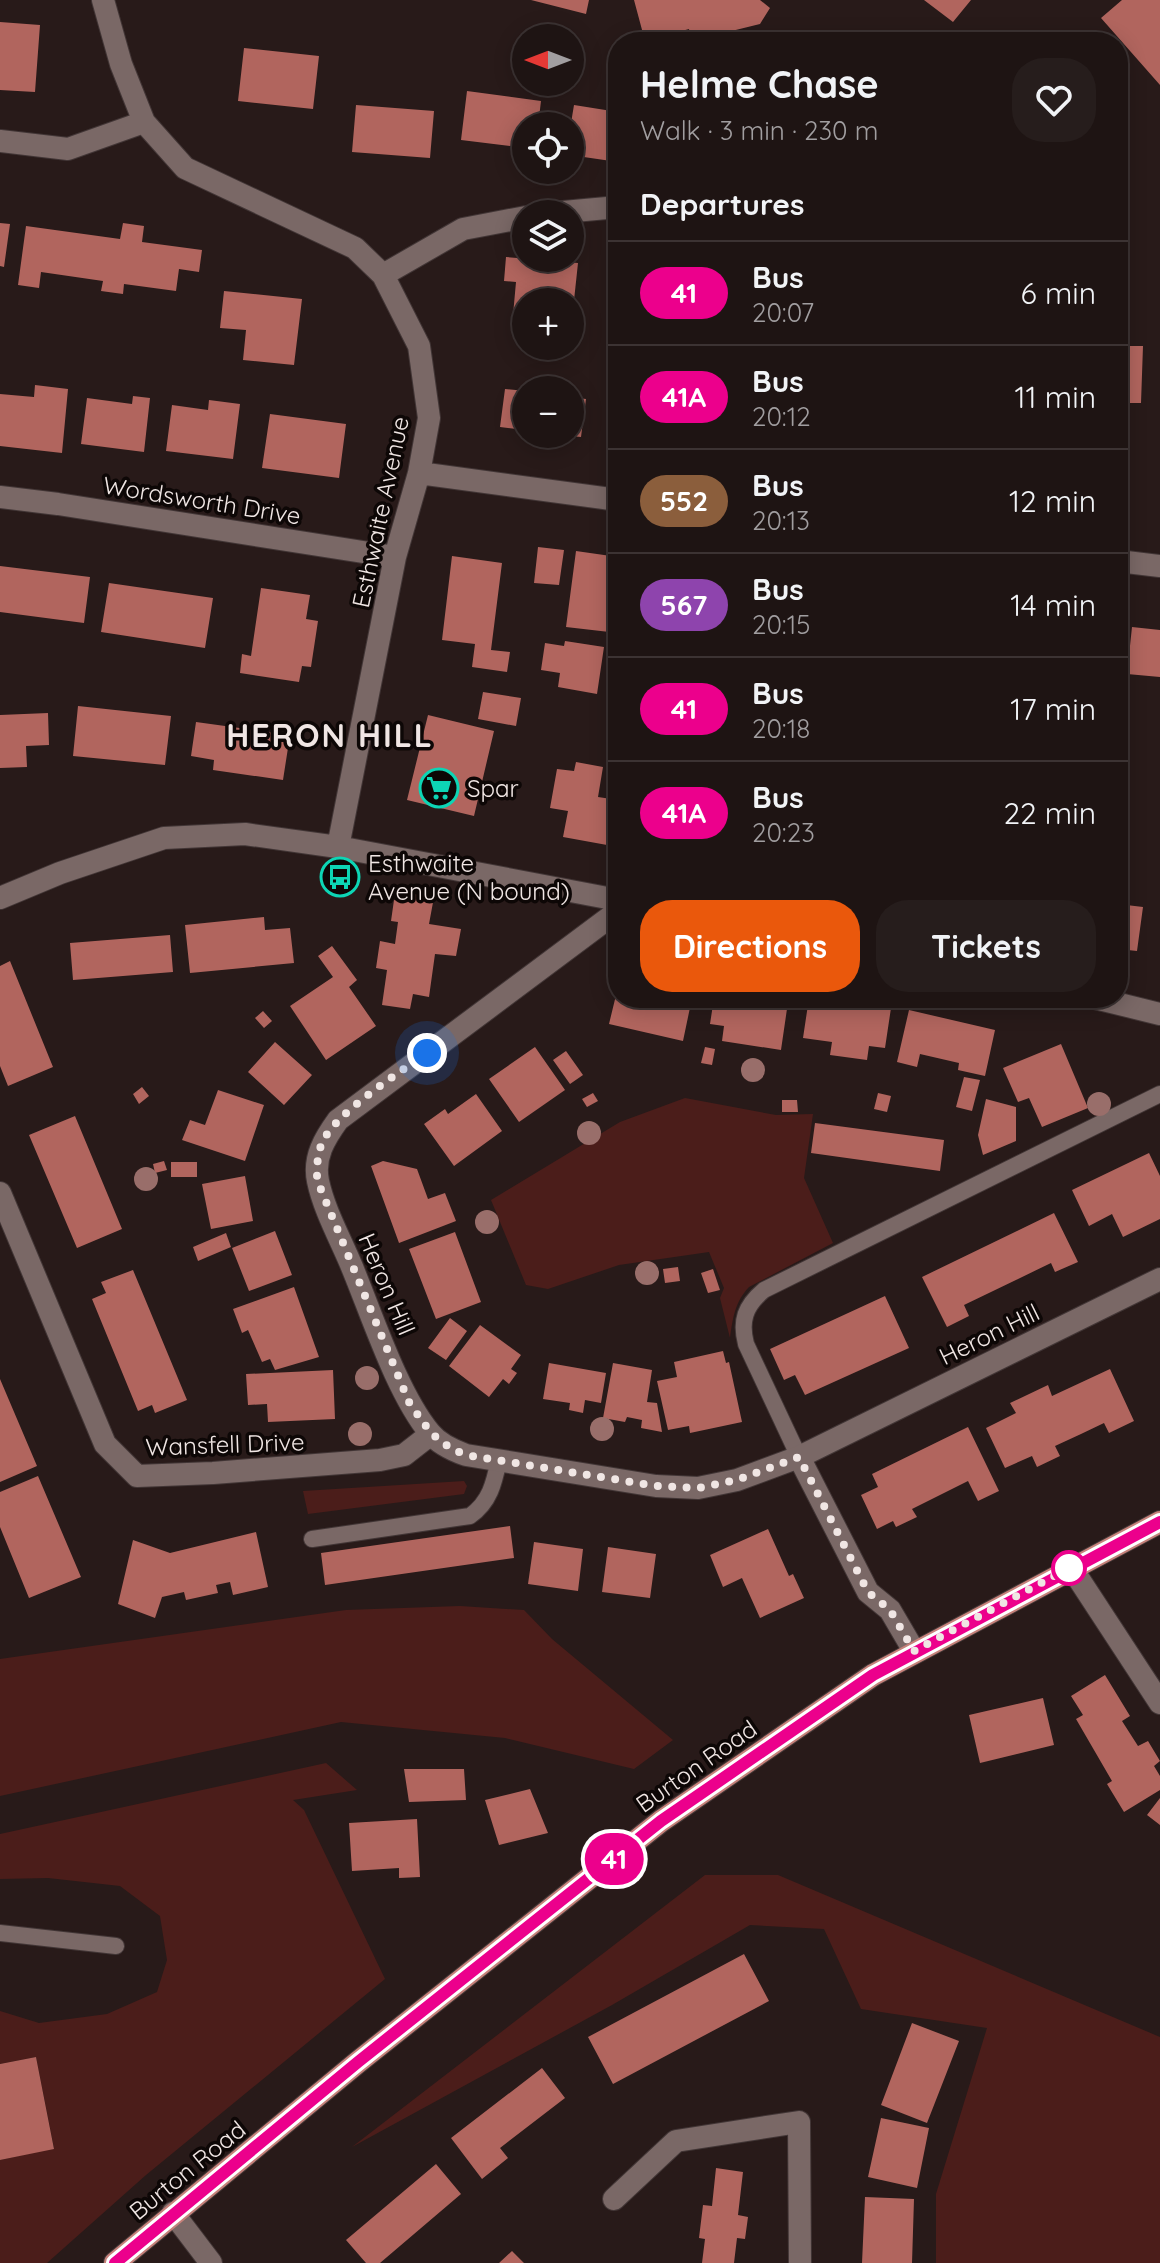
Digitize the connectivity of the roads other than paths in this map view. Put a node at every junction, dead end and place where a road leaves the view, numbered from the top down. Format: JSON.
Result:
{"nodes":[{"id":1,"x":103,"y":0,"type":"edge"},
{"id":2,"x":144,"y":122,"type":"junction"},
{"id":3,"x":0,"y":141,"type":"edge"},
{"id":4,"x":608,"y":208,"type":"edge"},
{"id":5,"x":584,"y":210,"type":"edge"},
{"id":6,"x":512,"y":220,"type":"edge"},
{"id":7,"x":383,"y":275,"type":"junction"},
{"id":8,"x":419,"y":473,"type":"junction"},
{"id":9,"x":0,"y":497,"type":"edge"},
{"id":10,"x":608,"y":499,"type":"edge"},
{"id":11,"x":395,"y":557,"type":"junction"},
{"id":12,"x":1128,"y":562,"type":"edge"},
{"id":13,"x":1160,"y":566,"type":"edge"},
{"id":14,"x":338,"y":847,"type":"junction"},
{"id":15,"x":0,"y":898,"type":"edge"},
{"id":16,"x":608,"y":898,"type":"edge"},
{"id":17,"x":608,"y":918,"type":"edge"},
{"id":18,"x":1128,"y":1006,"type":"edge"},
{"id":19,"x":1160,"y":1014,"type":"edge"},
{"id":20,"x":1160,"y":1094,"type":"edge"},
{"id":21,"x":0,"y":1193,"type":"edge"},
{"id":22,"x":1160,"y":1279,"type":"edge"},
{"id":23,"x":431,"y":1434,"type":"junction"},
{"id":24,"x":799,"y":1457,"type":"junction"},
{"id":25,"x":499,"y":1460,"type":"junction"},
{"id":26,"x":1160,"y":1522,"type":"edge"},
{"id":27,"x":312,"y":1539,"type":"dead end"},
{"id":28,"x":1071,"y":1567,"type":"junction"},
{"id":29,"x":914,"y":1651,"type":"junction"},
{"id":30,"x":1160,"y":1703,"type":"edge"},
{"id":31,"x":0,"y":1933,"type":"edge"},
{"id":32,"x":116,"y":1946,"type":"dead end"},
{"id":33,"x":614,"y":2199,"type":"dead end"},
{"id":34,"x":173,"y":2213,"type":"junction"},
{"id":35,"x":115,"y":2263,"type":"edge"},
{"id":36,"x":211,"y":2263,"type":"edge"},
{"id":37,"x":800,"y":2263,"type":"edge"}],
"edges":[{"from":1,"to":2,"type":"street","name":"Esthwaite Avenue"},
{"from":2,"to":3,"type":"street"},
{"from":2,"to":7,"type":"street","name":"Esthwaite Avenue"},
{"from":4,"to":5,"type":"street"},
{"from":6,"to":7,"type":"street"},
{"from":7,"to":8,"type":"street","name":"Esthwaite Avenue"},
{"from":8,"to":10,"type":"street"},
{"from":8,"to":11,"type":"street","name":"Esthwaite Avenue"},
{"from":9,"to":11,"type":"street","name":"Wordsworth Drive"},
{"from":11,"to":14,"type":"street","name":"Esthwaite Avenue"},
{"from":12,"to":13,"type":"street"},
{"from":14,"to":15,"type":"street"},
{"from":14,"to":16,"type":"street"},
{"from":17,"to":23,"type":"street","name":"Heron Hill"},
{"from":18,"to":19,"type":"street"},
{"from":20,"to":24,"type":"lane"},
{"from":21,"to":23,"type":"street","name":"Wansfell Drive"},
{"from":22,"to":24,"type":"street","name":"Heron Hill"},
{"from":23,"to":25,"type":"street","name":"Heron Hill"},
{"from":24,"to":25,"type":"street","name":"Heron Hill"},
{"from":24,"to":29,"type":"street"},
{"from":25,"to":27,"type":"lane"},
{"from":26,"to":28,"type":"main road","name":"Burton Road"},
{"from":28,"to":29,"type":"main road","name":"Burton Road"},
{"from":28,"to":30,"type":"street"},
{"from":29,"to":34,"type":"main road","name":"Burton Road"},
{"from":31,"to":32,"type":"lane"},
{"from":33,"to":37,"type":"street"},
{"from":34,"to":35,"type":"main road","name":"Burton Road"},
{"from":34,"to":36,"type":"street"}]}
